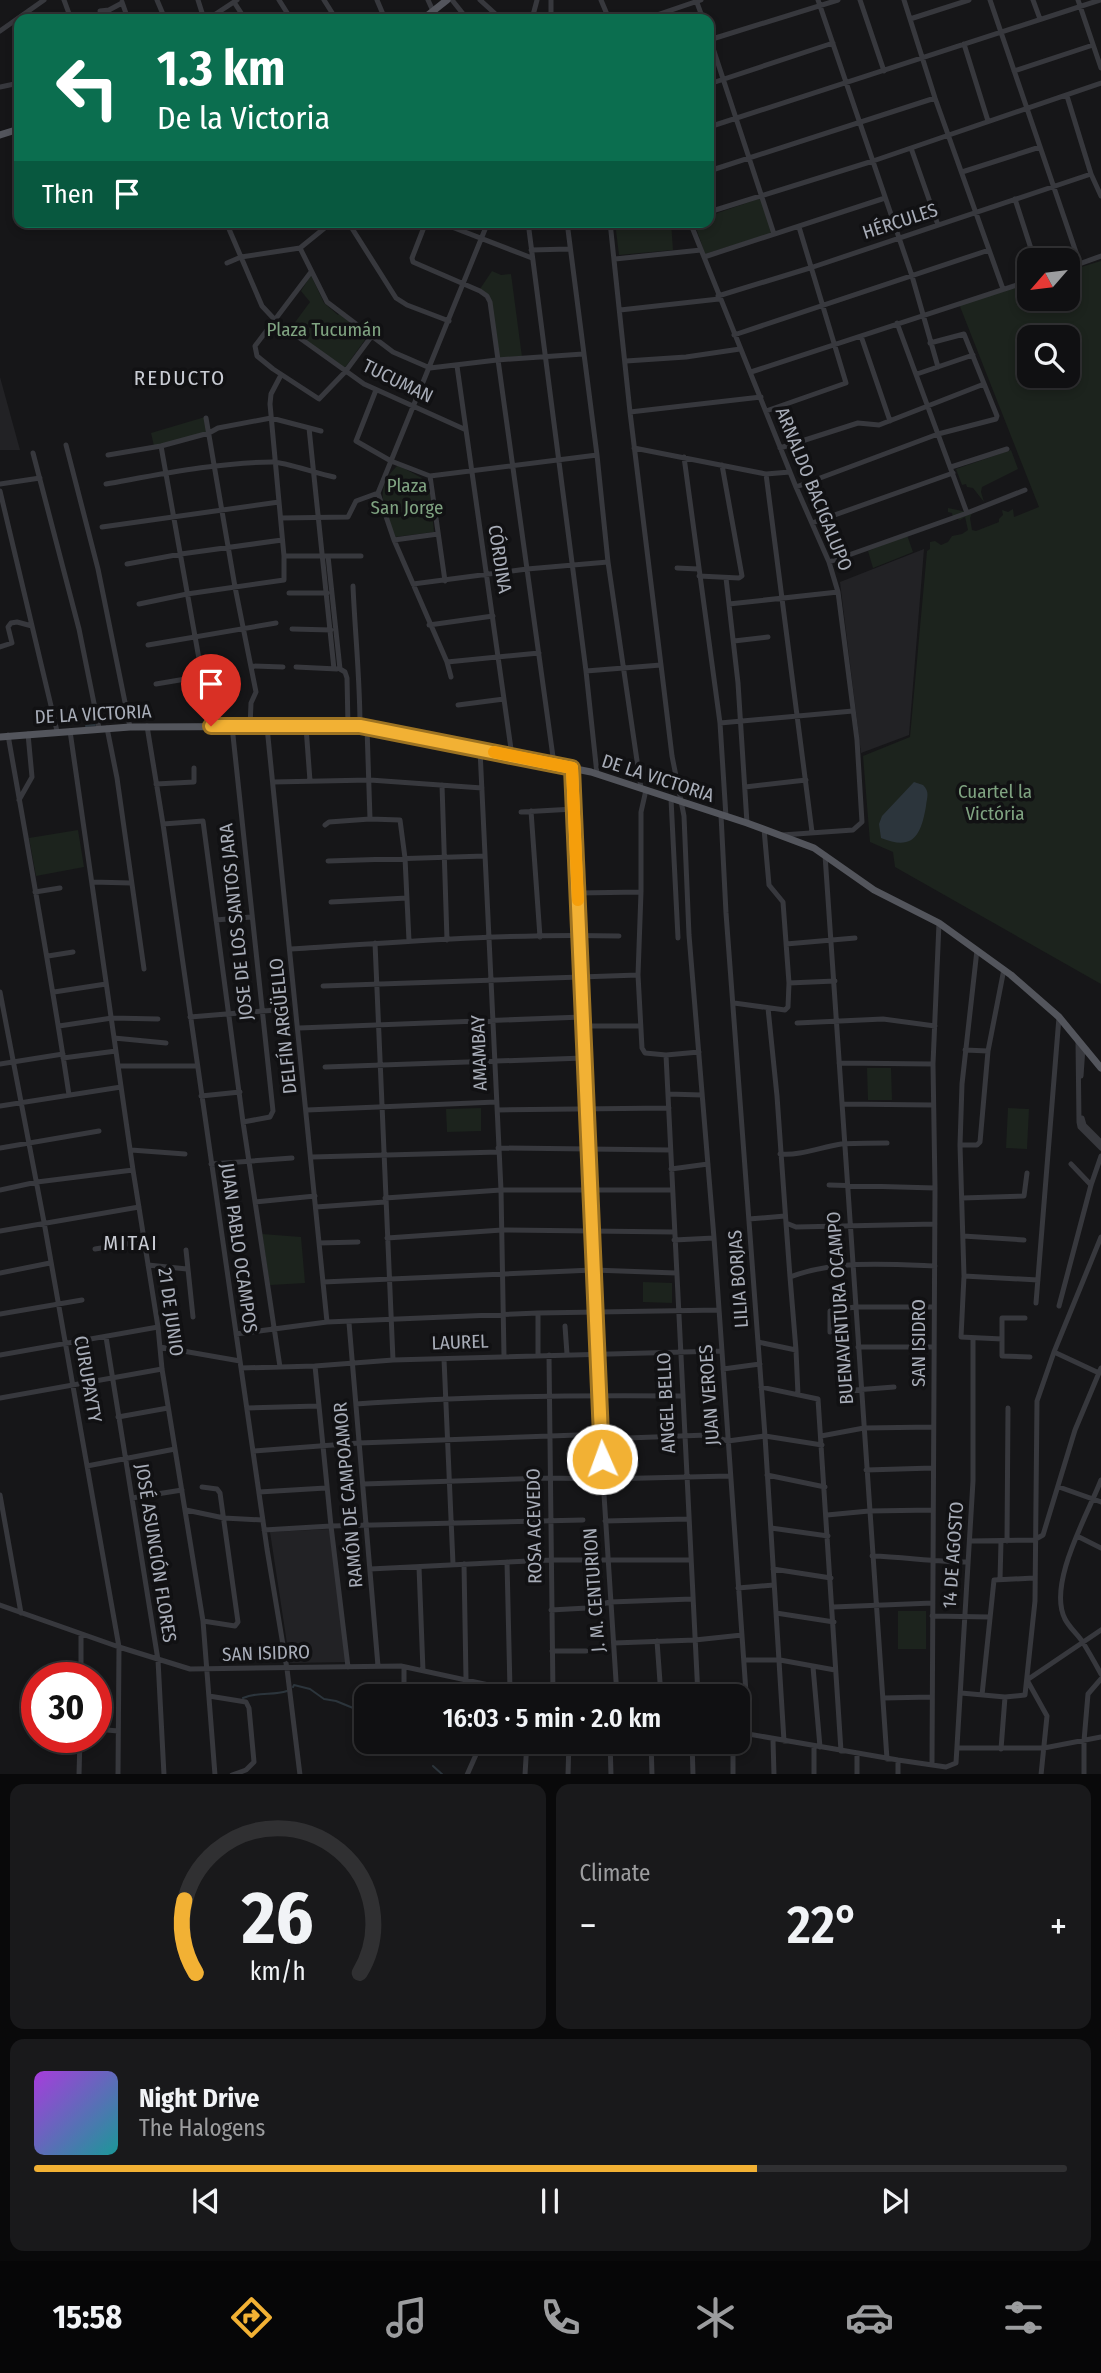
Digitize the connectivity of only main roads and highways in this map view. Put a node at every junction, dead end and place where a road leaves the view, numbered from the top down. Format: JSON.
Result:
{"nodes":[{"id":1,"x":450,"y":0,"type":"edge"},
{"id":2,"x":429,"y":14,"type":"edge"},
{"id":3,"x":2,"y":736,"type":"edge"},
{"id":4,"x":1101,"y":1068,"type":"edge"}],
"edges":[{"from":1,"to":2,"type":"main road"},
{"from":3,"to":4,"type":"main road","name":"DE LA VICTORIA"}]}
